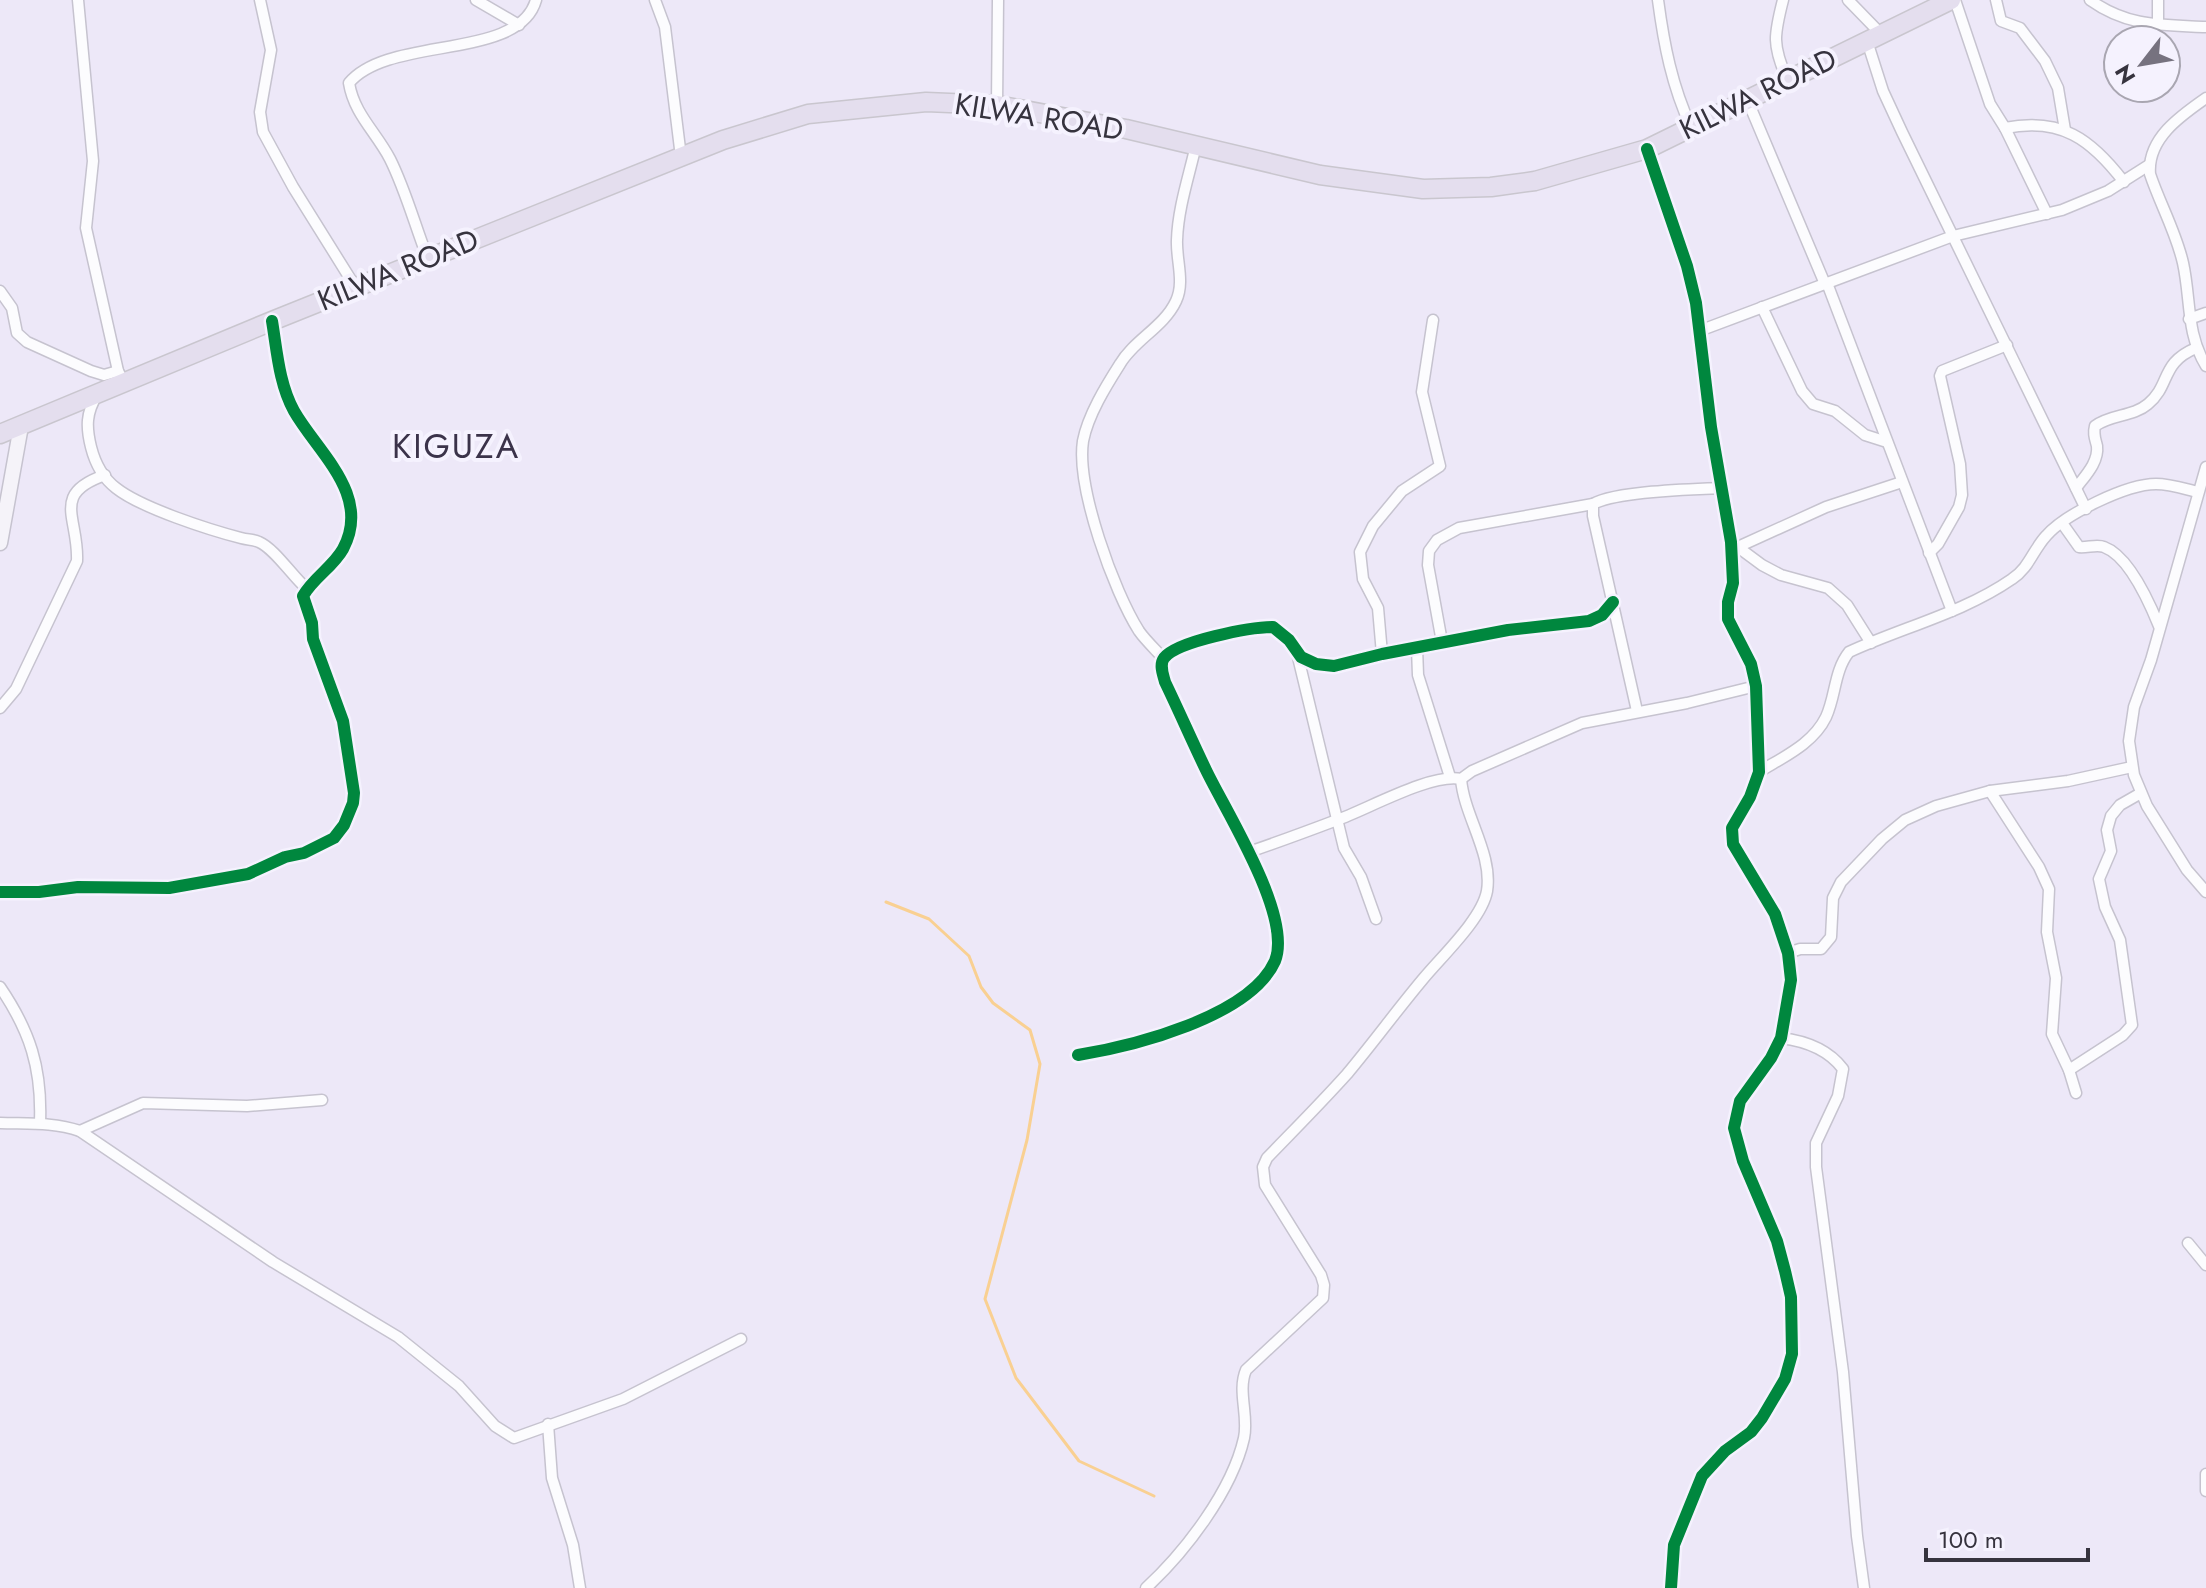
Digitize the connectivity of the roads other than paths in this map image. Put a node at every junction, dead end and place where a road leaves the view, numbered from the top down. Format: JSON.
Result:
{"nodes":[{"id":1,"x":78,"y":0,"type":"edge"},
{"id":2,"x":261,"y":0,"type":"edge"},
{"id":3,"x":476,"y":0,"type":"edge"},
{"id":4,"x":536,"y":0,"type":"edge"},
{"id":5,"x":655,"y":0,"type":"edge"},
{"id":6,"x":998,"y":0,"type":"edge"},
{"id":7,"x":1658,"y":0,"type":"edge"},
{"id":8,"x":1783,"y":0,"type":"edge"},
{"id":9,"x":1848,"y":0,"type":"edge"},
{"id":10,"x":1953,"y":0,"type":"edge"},
{"id":11,"x":1996,"y":0,"type":"edge"},
{"id":12,"x":2090,"y":0,"type":"edge"},
{"id":13,"x":2158,"y":0,"type":"edge"},
{"id":14,"x":2152,"y":24,"type":"edge"},
{"id":15,"x":2158,"y":24,"type":"edge"},
{"id":16,"x":519,"y":25,"type":"junction"},
{"id":17,"x":2182,"y":26,"type":"edge"},
{"id":18,"x":2206,"y":27,"type":"edge"},
{"id":19,"x":1874,"y":37,"type":"junction"},
{"id":20,"x":1787,"y":79,"type":"junction"},
{"id":21,"x":2206,"y":98,"type":"edge"},
{"id":22,"x":1747,"y":99,"type":"junction"},
{"id":23,"x":997,"y":105,"type":"junction"},
{"id":24,"x":1691,"y":127,"type":"junction"},
{"id":25,"x":2005,"y":128,"type":"junction"},
{"id":26,"x":2065,"y":130,"type":"junction"},
{"id":27,"x":1196,"y":145,"type":"junction"},
{"id":28,"x":1647,"y":149,"type":"junction"},
{"id":29,"x":681,"y":157,"type":"junction"},
{"id":30,"x":2149,"y":165,"type":"junction"},
{"id":31,"x":2124,"y":182,"type":"junction"},
{"id":32,"x":2047,"y":214,"type":"junction"},
{"id":33,"x":1953,"y":236,"type":"junction"},
{"id":34,"x":428,"y":259,"type":"junction"},
{"id":35,"x":1826,"y":283,"type":"junction"},
{"id":36,"x":356,"y":288,"type":"junction"},
{"id":37,"x":0,"y":291,"type":"edge"},
{"id":38,"x":1762,"y":307,"type":"junction"},
{"id":39,"x":2206,"y":313,"type":"edge"},
{"id":40,"x":2189,"y":319,"type":"junction"},
{"id":41,"x":1433,"y":320,"type":"dead end"},
{"id":42,"x":272,"y":321,"type":"junction"},
{"id":43,"x":1699,"y":331,"type":"junction"},
{"id":44,"x":2007,"y":345,"type":"junction"},
{"id":45,"x":2196,"y":348,"type":"junction"},
{"id":46,"x":2206,"y":366,"type":"edge"},
{"id":47,"x":121,"y":377,"type":"junction"},
{"id":48,"x":97,"y":395,"type":"junction"},
{"id":49,"x":21,"y":426,"type":"junction"},
{"id":50,"x":0,"y":434,"type":"edge"},
{"id":51,"x":1887,"y":442,"type":"junction"},
{"id":52,"x":2206,"y":467,"type":"edge"},
{"id":53,"x":105,"y":475,"type":"junction"},
{"id":54,"x":1902,"y":482,"type":"junction"},
{"id":55,"x":1722,"y":488,"type":"junction"},
{"id":56,"x":2076,"y":488,"type":"junction"},
{"id":57,"x":2201,"y":493,"type":"edge"},
{"id":58,"x":1593,"y":504,"type":"junction"},
{"id":59,"x":2086,"y":509,"type":"junction"},
{"id":60,"x":2062,"y":523,"type":"junction"},
{"id":61,"x":0,"y":543,"type":"edge"},
{"id":62,"x":1736,"y":544,"type":"junction"},
{"id":63,"x":1929,"y":553,"type":"junction"},
{"id":64,"x":307,"y":589,"type":"junction"},
{"id":65,"x":1613,"y":602,"type":"junction"},
{"id":66,"x":1952,"y":611,"type":"junction"},
{"id":67,"x":2159,"y":626,"type":"junction"},
{"id":68,"x":1442,"y":642,"type":"junction"},
{"id":69,"x":1871,"y":643,"type":"junction"},
{"id":70,"x":1417,"y":648,"type":"junction"},
{"id":71,"x":1297,"y":653,"type":"junction"},
{"id":72,"x":1382,"y":654,"type":"junction"},
{"id":73,"x":1164,"y":659,"type":"junction"},
{"id":74,"x":1756,"y":686,"type":"junction"},
{"id":75,"x":0,"y":708,"type":"edge"},
{"id":76,"x":1637,"y":711,"type":"junction"},
{"id":77,"x":2132,"y":767,"type":"junction"},
{"id":78,"x":1759,"y":772,"type":"junction"},
{"id":79,"x":1456,"y":778,"type":"junction"},
{"id":80,"x":1990,"y":791,"type":"junction"},
{"id":81,"x":2141,"y":793,"type":"junction"},
{"id":82,"x":1339,"y":820,"type":"junction"},
{"id":83,"x":1249,"y":852,"type":"junction"},
{"id":84,"x":0,"y":892,"type":"edge"},
{"id":85,"x":2206,"y":892,"type":"edge"},
{"id":86,"x":1376,"y":919,"type":"dead end"},
{"id":87,"x":1788,"y":953,"type":"junction"},
{"id":88,"x":0,"y":987,"type":"edge"},
{"id":89,"x":1781,"y":1038,"type":"junction"},
{"id":90,"x":1078,"y":1055,"type":"dead end"},
{"id":91,"x":2069,"y":1070,"type":"junction"},
{"id":92,"x":2076,"y":1093,"type":"dead end"},
{"id":93,"x":322,"y":1100,"type":"dead end"},
{"id":94,"x":40,"y":1122,"type":"junction"},
{"id":95,"x":0,"y":1123,"type":"edge"},
{"id":96,"x":80,"y":1131,"type":"junction"},
{"id":97,"x":2188,"y":1243,"type":"dead end"},
{"id":98,"x":2206,"y":1265,"type":"edge"},
{"id":99,"x":741,"y":1339,"type":"dead end"},
{"id":100,"x":548,"y":1424,"type":"junction"},
{"id":101,"x":2206,"y":1474,"type":"edge"},
{"id":102,"x":2206,"y":1491,"type":"edge"},
{"id":103,"x":580,"y":1588,"type":"edge"},
{"id":104,"x":1146,"y":1588,"type":"edge"},
{"id":105,"x":1671,"y":1588,"type":"edge"},
{"id":106,"x":1864,"y":1588,"type":"edge"}],
"edges":[{"from":1,"to":47,"type":"street"},
{"from":2,"to":36,"type":"street"},
{"from":3,"to":16,"type":"street"},
{"from":4,"to":16,"type":"street"},
{"from":5,"to":29,"type":"street"},
{"from":6,"to":23,"type":"street"},
{"from":7,"to":24,"type":"street"},
{"from":8,"to":20,"type":"street"},
{"from":9,"to":19,"type":"street"},
{"from":10,"to":19,"type":"highway","name":"KILWA ROAD"},
{"from":10,"to":25,"type":"street"},
{"from":11,"to":26,"type":"street"},
{"from":12,"to":14,"type":"street"},
{"from":13,"to":15,"type":"street"},
{"from":16,"to":34,"type":"street"},
{"from":17,"to":18,"type":"street"},
{"from":19,"to":20,"type":"highway","name":"KILWA ROAD"},
{"from":19,"to":33,"type":"street"},
{"from":20,"to":22,"type":"highway","name":"KILWA ROAD"},
{"from":21,"to":30,"type":"street"},
{"from":22,"to":24,"type":"highway","name":"KILWA ROAD"},
{"from":22,"to":35,"type":"street"},
{"from":23,"to":27,"type":"highway","name":"KILWA ROAD"},
{"from":23,"to":29,"type":"highway","name":"KILWA ROAD"},
{"from":24,"to":28,"type":"highway","name":"KILWA ROAD"},
{"from":25,"to":26,"type":"street"},
{"from":25,"to":32,"type":"street"},
{"from":26,"to":31,"type":"street"},
{"from":27,"to":28,"type":"highway","name":"KILWA ROAD"},
{"from":27,"to":73,"type":"street"},
{"from":28,"to":43,"type":"street"},
{"from":29,"to":34,"type":"highway","name":"KILWA ROAD"},
{"from":30,"to":31,"type":"street"},
{"from":30,"to":40,"type":"street"},
{"from":31,"to":32,"type":"street"},
{"from":32,"to":33,"type":"street"},
{"from":33,"to":35,"type":"street"},
{"from":33,"to":44,"type":"street"},
{"from":34,"to":36,"type":"highway","name":"KILWA ROAD"},
{"from":35,"to":38,"type":"street"},
{"from":35,"to":51,"type":"street"},
{"from":36,"to":42,"type":"highway","name":"KILWA ROAD"},
{"from":37,"to":47,"type":"street"},
{"from":38,"to":43,"type":"street"},
{"from":38,"to":51,"type":"street"},
{"from":39,"to":40,"type":"street"},
{"from":40,"to":45,"type":"street"},
{"from":41,"to":72,"type":"street"},
{"from":42,"to":47,"type":"highway","name":"KILWA ROAD"},
{"from":42,"to":64,"type":"street"},
{"from":43,"to":55,"type":"street"},
{"from":44,"to":56,"type":"street"},
{"from":44,"to":63,"type":"street"},
{"from":45,"to":46,"type":"street"},
{"from":45,"to":56,"type":"street"},
{"from":47,"to":48,"type":"highway","name":"KILWA ROAD"},
{"from":48,"to":49,"type":"highway","name":"KILWA ROAD"},
{"from":48,"to":53,"type":"street"},
{"from":49,"to":50,"type":"highway","name":"KILWA ROAD"},
{"from":49,"to":61,"type":"street"},
{"from":51,"to":54,"type":"street"},
{"from":52,"to":57,"type":"street"},
{"from":53,"to":64,"type":"street"},
{"from":53,"to":75,"type":"street"},
{"from":54,"to":62,"type":"street"},
{"from":54,"to":63,"type":"street"},
{"from":55,"to":58,"type":"street"},
{"from":55,"to":62,"type":"street"},
{"from":56,"to":59,"type":"street"},
{"from":57,"to":59,"type":"street"},
{"from":57,"to":67,"type":"street"},
{"from":58,"to":65,"type":"street"},
{"from":58,"to":68,"type":"street"},
{"from":59,"to":60,"type":"street"},
{"from":60,"to":66,"type":"street"},
{"from":60,"to":67,"type":"street"},
{"from":62,"to":69,"type":"street"},
{"from":62,"to":74,"type":"street"},
{"from":63,"to":66,"type":"street"},
{"from":64,"to":84,"type":"street"},
{"from":65,"to":68,"type":"street"},
{"from":65,"to":76,"type":"street"},
{"from":66,"to":69,"type":"street"},
{"from":67,"to":77,"type":"street"},
{"from":68,"to":70,"type":"street"},
{"from":69,"to":78,"type":"street"},
{"from":70,"to":72,"type":"street"},
{"from":70,"to":79,"type":"street"},
{"from":71,"to":72,"type":"street"},
{"from":71,"to":73,"type":"street"},
{"from":71,"to":82,"type":"street"},
{"from":73,"to":83,"type":"street"},
{"from":74,"to":76,"type":"street"},
{"from":74,"to":78,"type":"street"},
{"from":76,"to":79,"type":"street"},
{"from":77,"to":80,"type":"street"},
{"from":77,"to":81,"type":"street"},
{"from":78,"to":87,"type":"street"},
{"from":79,"to":82,"type":"street"},
{"from":79,"to":104,"type":"street"},
{"from":80,"to":87,"type":"street"},
{"from":80,"to":91,"type":"street"},
{"from":81,"to":85,"type":"street"},
{"from":81,"to":91,"type":"street"},
{"from":82,"to":83,"type":"street"},
{"from":82,"to":86,"type":"street"},
{"from":83,"to":90,"type":"street"},
{"from":87,"to":89,"type":"street"},
{"from":88,"to":94,"type":"street"},
{"from":89,"to":105,"type":"street"},
{"from":89,"to":106,"type":"street"},
{"from":91,"to":92,"type":"street"},
{"from":93,"to":96,"type":"street"},
{"from":94,"to":95,"type":"street"},
{"from":94,"to":96,"type":"street"},
{"from":96,"to":100,"type":"street"},
{"from":97,"to":98,"type":"street"},
{"from":99,"to":100,"type":"street"},
{"from":100,"to":103,"type":"street"},
{"from":101,"to":102,"type":"street"}]}
